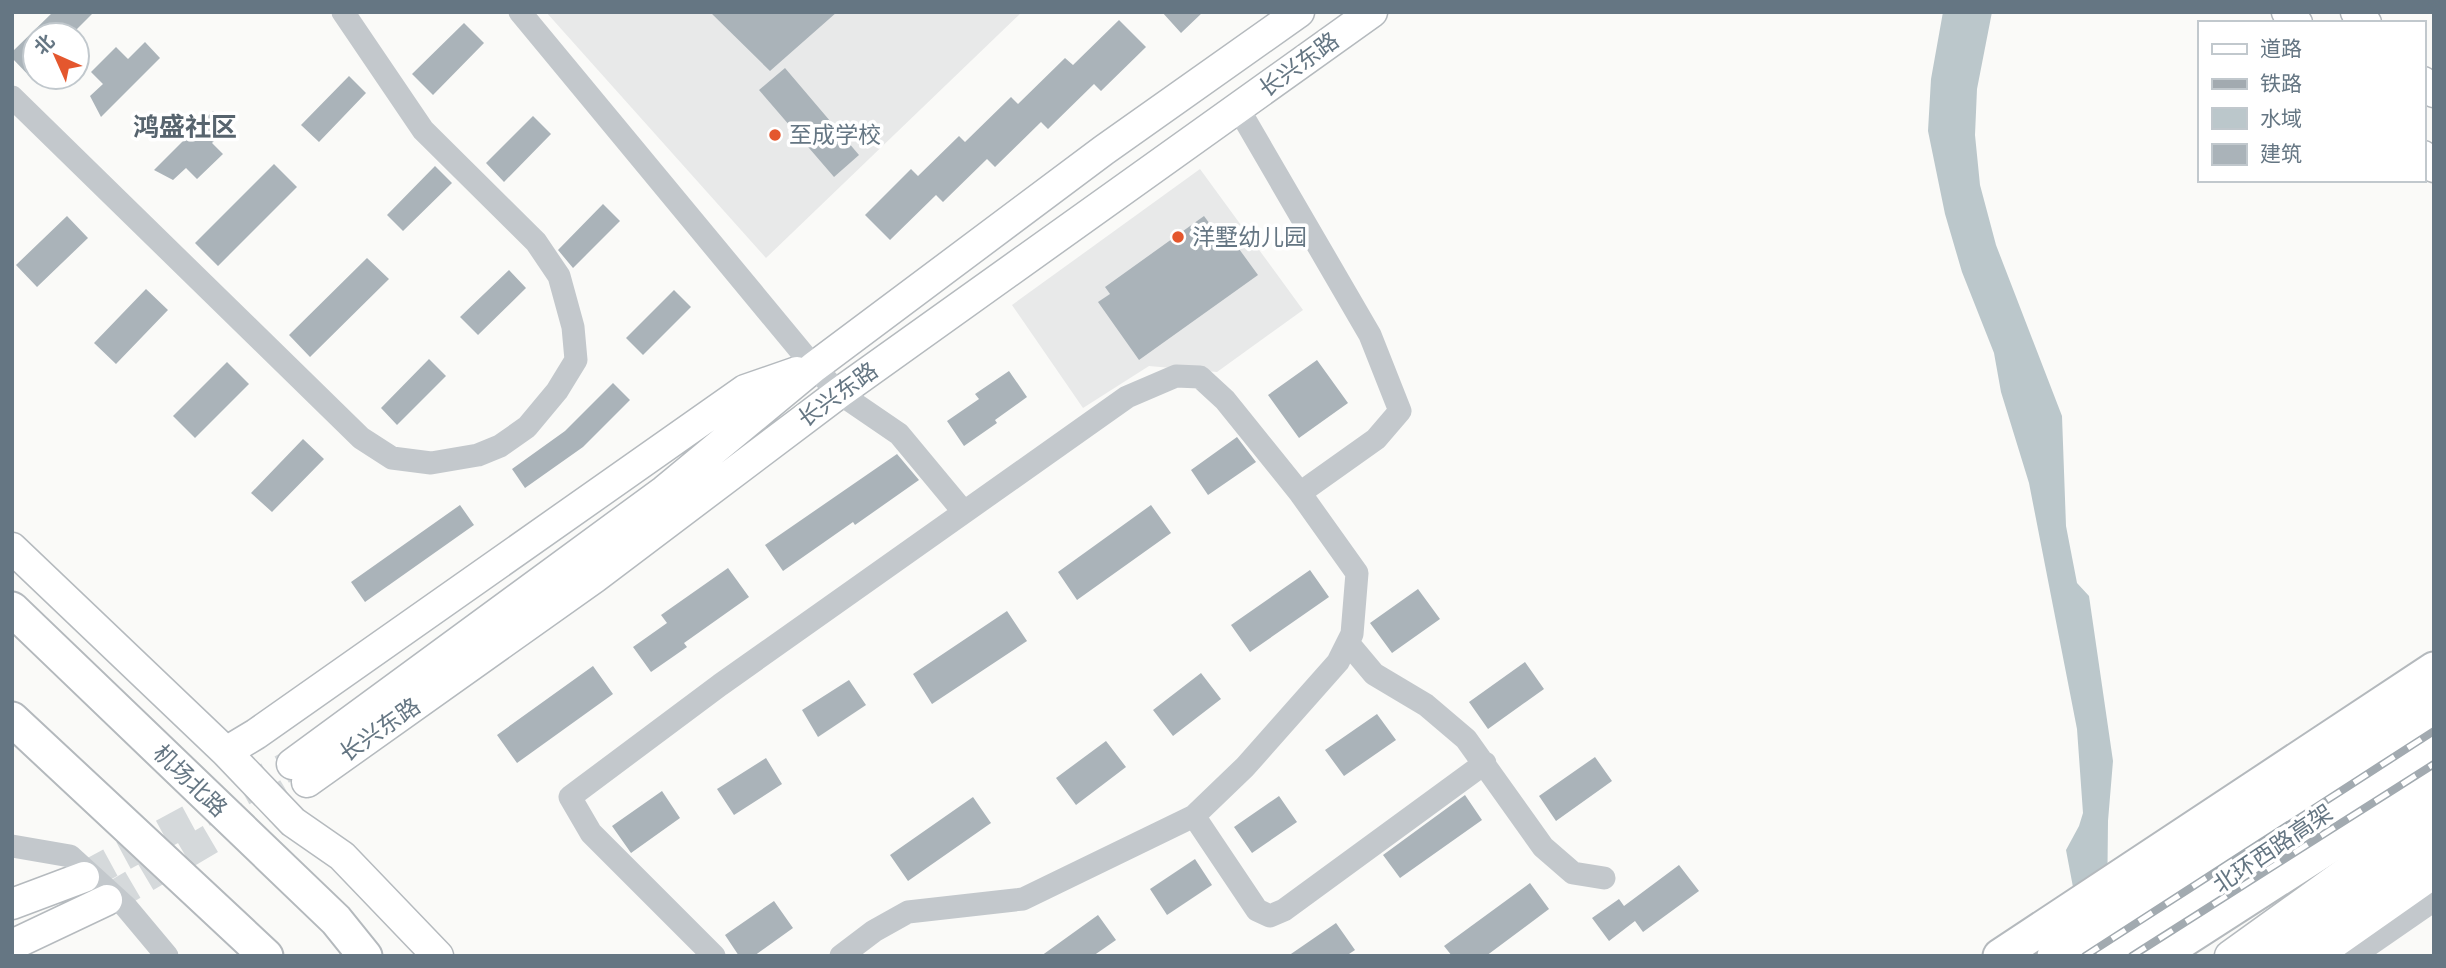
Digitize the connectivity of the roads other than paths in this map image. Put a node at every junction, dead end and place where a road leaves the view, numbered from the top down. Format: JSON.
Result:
{"nodes":[{"id":1,"x":343,"y":12,"type":"edge"},
{"id":2,"x":520,"y":12,"type":"edge"},
{"id":3,"x":1299,"y":12,"type":"edge"},
{"id":4,"x":1372,"y":12,"type":"edge"},
{"id":5,"x":12,"y":97,"type":"edge"},
{"id":6,"x":1238,"y":108,"type":"junction"},
{"id":7,"x":814,"y":367,"type":"junction"},
{"id":8,"x":839,"y":393,"type":"junction"},
{"id":9,"x":1300,"y":493,"type":"junction"},
{"id":10,"x":963,"y":512,"type":"junction"},
{"id":11,"x":12,"y":548,"type":"edge"},
{"id":12,"x":12,"y":609,"type":"edge"},
{"id":13,"x":1348,"y":643,"type":"junction"},
{"id":14,"x":2434,"y":669,"type":"edge"},
{"id":15,"x":2434,"y":705,"type":"edge"},
{"id":16,"x":12,"y":719,"type":"edge"},
{"id":17,"x":2434,"y":723,"type":"edge"},
{"id":18,"x":2434,"y":742,"type":"edge"},
{"id":19,"x":226,"y":752,"type":"junction"},
{"id":20,"x":1485,"y":763,"type":"junction"},
{"id":21,"x":2434,"y":779,"type":"edge"},
{"id":22,"x":2434,"y":809,"type":"edge"},
{"id":23,"x":1194,"y":816,"type":"junction"},
{"id":24,"x":2434,"y":841,"type":"edge"},
{"id":25,"x":12,"y":846,"type":"edge"},
{"id":26,"x":2434,"y":871,"type":"edge"},
{"id":27,"x":84,"y":877,"type":"tunnel mouth"},
{"id":28,"x":1604,"y":878,"type":"dead end"},
{"id":29,"x":107,"y":900,"type":"tunnel mouth"},
{"id":30,"x":2434,"y":900,"type":"edge"},
{"id":31,"x":12,"y":904,"type":"edge"},
{"id":32,"x":227,"y":919,"type":"junction"},
{"id":33,"x":336,"y":920,"type":"junction"},
{"id":34,"x":12,"y":945,"type":"edge"},
{"id":35,"x":167,"y":956,"type":"edge"},
{"id":36,"x":254,"y":956,"type":"edge"},
{"id":37,"x":266,"y":956,"type":"edge"},
{"id":38,"x":365,"y":956,"type":"edge"},
{"id":39,"x":388,"y":956,"type":"edge"},
{"id":40,"x":438,"y":956,"type":"edge"},
{"id":41,"x":714,"y":956,"type":"edge"},
{"id":42,"x":841,"y":956,"type":"edge"},
{"id":43,"x":2000,"y":956,"type":"edge"},
{"id":44,"x":2054,"y":956,"type":"edge"},
{"id":45,"x":2083,"y":956,"type":"edge"},
{"id":46,"x":2113,"y":956,"type":"edge"},
{"id":47,"x":2159,"y":956,"type":"edge"},
{"id":48,"x":2230,"y":956,"type":"edge"},
{"id":49,"x":2263,"y":956,"type":"edge"},
{"id":50,"x":2313,"y":956,"type":"edge"},
{"id":51,"x":2353,"y":956,"type":"edge"}],
"edges":[{"from":1,"to":5,"type":"street"},
{"from":2,"to":7,"type":"street"},
{"from":3,"to":7,"type":"main road","name":"长兴东路"},
{"from":4,"to":6,"type":"main road","name":"长兴东路"},
{"from":6,"to":8,"type":"main road","name":"长兴东路"},
{"from":6,"to":9,"type":"street"},
{"from":7,"to":8,"type":"street"},
{"from":7,"to":8,"type":"main road","name":"长兴东路"},
{"from":7,"to":19,"type":"main road"},
{"from":8,"to":10,"type":"street"},
{"from":9,"to":10,"type":"street"},
{"from":9,"to":13,"type":"street"},
{"from":10,"to":41,"type":"street"},
{"from":11,"to":19,"type":"main road"},
{"from":12,"to":33,"type":"highway","name":"机场北路"},
{"from":13,"to":20,"type":"street"},
{"from":13,"to":23,"type":"street"},
{"from":14,"to":43,"type":"highway"},
{"from":15,"to":44,"type":"highway"},
{"from":16,"to":32,"type":"highway"},
{"from":17,"to":45,"type":"main road"},
{"from":18,"to":46,"type":"highway","name":"北环西路高架"},
{"from":19,"to":40,"type":"main road"},
{"from":20,"to":23,"type":"street"},
{"from":20,"to":28,"type":"street"},
{"from":21,"to":47,"type":"highway","name":"北环西路高架"},
{"from":22,"to":48,"type":"main road"},
{"from":23,"to":42,"type":"street"},
{"from":24,"to":49,"type":"highway"},
{"from":25,"to":35,"type":"street"},
{"from":26,"to":50,"type":"highway"},
{"from":27,"to":31,"type":"main road"},
{"from":29,"to":34,"type":"main road"},
{"from":30,"to":51,"type":"street"},
{"from":32,"to":36,"type":"highway"},
{"from":32,"to":37,"type":"highway"},
{"from":33,"to":38,"type":"highway","name":"机场北路"},
{"from":33,"to":39,"type":"highway"}]}
